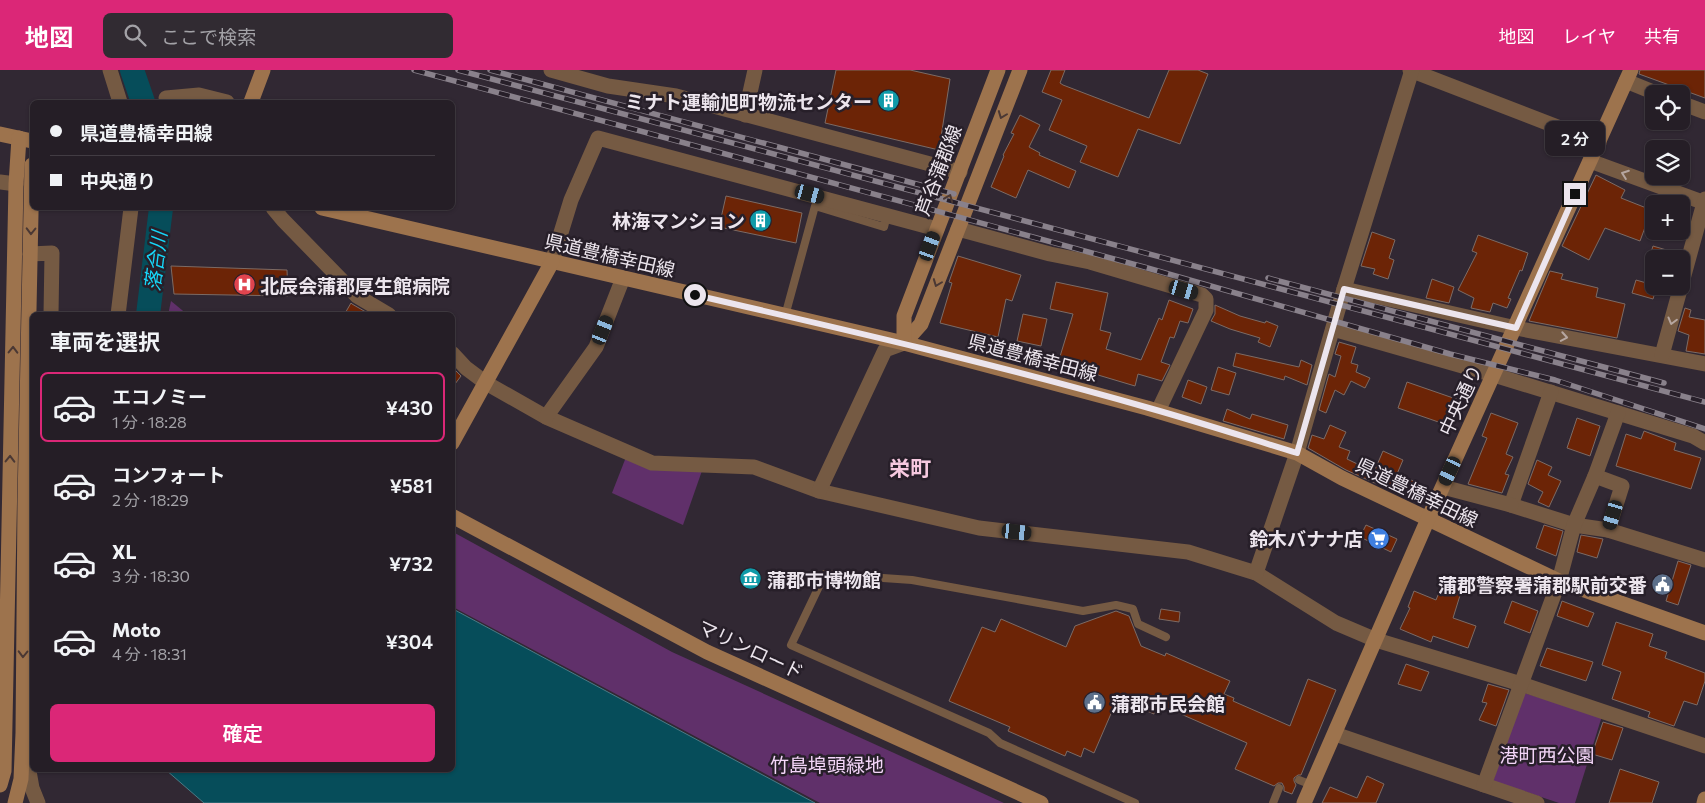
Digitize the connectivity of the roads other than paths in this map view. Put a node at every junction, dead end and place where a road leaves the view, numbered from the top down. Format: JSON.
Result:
{"nodes":[{"id":1,"x":110,"y":70,"type":"edge"},
{"id":2,"x":263,"y":70,"type":"edge"},
{"id":3,"x":551,"y":70,"type":"edge"},
{"id":4,"x":756,"y":70,"type":"edge"},
{"id":5,"x":998,"y":70,"type":"edge"},
{"id":6,"x":1020,"y":70,"type":"edge"},
{"id":7,"x":1411,"y":70,"type":"edge"},
{"id":8,"x":1629,"y":76,"type":"edge"},
{"id":9,"x":1645,"y":86,"type":"edge"},
{"id":10,"x":119,"y":100,"type":"edge"},
{"id":11,"x":166,"y":100,"type":"edge"},
{"id":12,"x":219,"y":100,"type":"edge"},
{"id":13,"x":252,"y":100,"type":"edge"},
{"id":14,"x":1690,"y":106,"type":"edge"},
{"id":15,"x":1705,"y":112,"type":"edge"},
{"id":16,"x":745,"y":115,"type":"junction"},
{"id":17,"x":0,"y":134,"type":"edge"},
{"id":18,"x":26,"y":139,"type":"edge"},
{"id":19,"x":1599,"y":143,"type":"junction"},
{"id":20,"x":1590,"y":161,"type":"junction"},
{"id":21,"x":960,"y":172,"type":"junction"},
{"id":22,"x":0,"y":182,"type":"edge"},
{"id":23,"x":16,"y":184,"type":"junction"},
{"id":24,"x":1705,"y":202,"type":"edge"},
{"id":25,"x":31,"y":210,"type":"edge"},
{"id":26,"x":131,"y":210,"type":"edge"},
{"id":27,"x":275,"y":210,"type":"edge"},
{"id":28,"x":331,"y":210,"type":"edge"},
{"id":29,"x":888,"y":215,"type":"junction"},
{"id":30,"x":937,"y":229,"type":"junction"},
{"id":31,"x":958,"y":229,"type":"junction"},
{"id":32,"x":30,"y":254,"type":"junction"},
{"id":33,"x":1690,"y":254,"type":"edge"},
{"id":34,"x":552,"y":262,"type":"junction"},
{"id":35,"x":623,"y":278,"type":"junction"},
{"id":36,"x":1344,"y":289,"type":"junction"},
{"id":37,"x":1679,"y":295,"type":"edge"},
{"id":38,"x":51,"y":312,"type":"edge"},
{"id":39,"x":118,"y":312,"type":"edge"},
{"id":40,"x":384,"y":312,"type":"edge"},
{"id":41,"x":785,"y":316,"type":"junction"},
{"id":42,"x":1516,"y":328,"type":"junction"},
{"id":43,"x":1333,"y":329,"type":"junction"},
{"id":44,"x":904,"y":343,"type":"junction"},
{"id":45,"x":1662,"y":355,"type":"junction"},
{"id":46,"x":455,"y":356,"type":"edge"},
{"id":47,"x":1705,"y":364,"type":"edge"},
{"id":48,"x":1494,"y":375,"type":"junction"},
{"id":49,"x":486,"y":383,"type":"junction"},
{"id":50,"x":1550,"y":392,"type":"junction"},
{"id":51,"x":12,"y":399,"type":"junction"},
{"id":52,"x":30,"y":399,"type":"edge"},
{"id":53,"x":1158,"y":411,"type":"junction"},
{"id":54,"x":1618,"y":412,"type":"junction"},
{"id":55,"x":546,"y":416,"type":"junction"},
{"id":56,"x":455,"y":439,"type":"edge"},
{"id":57,"x":1705,"y":443,"type":"edge"},
{"id":58,"x":1297,"y":453,"type":"junction"},
{"id":59,"x":1596,"y":476,"type":"junction"},
{"id":60,"x":1443,"y":486,"type":"junction"},
{"id":61,"x":819,"y":491,"type":"junction"},
{"id":62,"x":1511,"y":505,"type":"junction"},
{"id":63,"x":455,"y":518,"type":"edge"},
{"id":64,"x":1428,"y":519,"type":"junction"},
{"id":65,"x":1574,"y":525,"type":"junction"},
{"id":66,"x":1608,"y":530,"type":"junction"},
{"id":67,"x":1705,"y":560,"type":"edge"},
{"id":68,"x":1256,"y":573,"type":"junction"},
{"id":69,"x":1558,"y":581,"type":"junction"},
{"id":70,"x":1705,"y":633,"type":"edge"},
{"id":71,"x":1166,"y":637,"type":"dead end"},
{"id":72,"x":1376,"y":640,"type":"junction"},
{"id":73,"x":1521,"y":684,"type":"junction"},
{"id":74,"x":23,"y":733,"type":"junction"},
{"id":75,"x":1335,"y":734,"type":"junction"},
{"id":76,"x":1705,"y":746,"type":"edge"},
{"id":77,"x":2,"y":778,"type":"edge"},
{"id":78,"x":1484,"y":785,"type":"junction"},
{"id":79,"x":1279,"y":788,"type":"dead end"},
{"id":80,"x":1705,"y":799,"type":"edge"},
{"id":81,"x":15,"y":803,"type":"edge"},
{"id":82,"x":38,"y":803,"type":"edge"},
{"id":83,"x":1041,"y":803,"type":"edge"},
{"id":84,"x":1136,"y":803,"type":"edge"},
{"id":85,"x":1272,"y":803,"type":"edge"},
{"id":86,"x":1304,"y":803,"type":"edge"},
{"id":87,"x":1537,"y":803,"type":"edge"},
{"id":88,"x":1704,"y":803,"type":"edge"}],
"edges":[{"from":1,"to":10,"type":"street"},
{"from":2,"to":13,"type":"street"},
{"from":3,"to":16,"type":"street"},
{"from":4,"to":16,"type":"street"},
{"from":5,"to":21,"type":"street","name":"芦谷蒲郡線"},
{"from":6,"to":31,"type":"street","one_way":true},
{"from":7,"to":19,"type":"street"},
{"from":7,"to":36,"type":"street"},
{"from":8,"to":9,"type":"street"},
{"from":8,"to":19,"type":"street","name":"中央通り"},
{"from":11,"to":12,"type":"street"},
{"from":14,"to":15,"type":"street"},
{"from":16,"to":21,"type":"street"},
{"from":17,"to":18,"type":"street"},
{"from":18,"to":23,"type":"street"},
{"from":19,"to":20,"type":"street","name":"中央通り"},
{"from":24,"to":20,"type":"street","one_way":true},
{"from":20,"to":42,"type":"street","name":"中央通り"},
{"from":30,"to":21,"type":"street","name":"芦谷蒲郡線","one_way":true},
{"from":22,"to":23,"type":"street"},
{"from":51,"to":23,"type":"street","one_way":true},
{"from":24,"to":33,"type":"street"},
{"from":25,"to":32,"type":"street","one_way":true},
{"from":26,"to":39,"type":"street"},
{"from":27,"to":40,"type":"street"},
{"from":28,"to":34,"type":"street","name":"県道豊橋幸田線"},
{"from":29,"to":30,"type":"street"},
{"from":29,"to":34,"type":"street"},
{"from":29,"to":41,"type":"lane"},
{"from":30,"to":44,"type":"street","name":"芦谷蒲郡線"},
{"from":31,"to":44,"type":"street","one_way":true},
{"from":31,"to":53,"type":"street"},
{"from":32,"to":38,"type":"street"},
{"from":32,"to":52,"type":"street"},
{"from":34,"to":35,"type":"street","name":"県道豊橋幸田線"},
{"from":34,"to":49,"type":"street"},
{"from":35,"to":41,"type":"street","name":"県道豊橋幸田線"},
{"from":35,"to":55,"type":"street"},
{"from":36,"to":42,"type":"street"},
{"from":36,"to":43,"type":"street"},
{"from":37,"to":45,"type":"street","one_way":true},
{"from":41,"to":44,"type":"street","name":"県道豊橋幸田線"},
{"from":42,"to":45,"type":"street","one_way":true},
{"from":42,"to":48,"type":"street","name":"中央通り"},
{"from":43,"to":48,"type":"street"},
{"from":43,"to":58,"type":"street"},
{"from":44,"to":53,"type":"street","name":"県道豊橋幸田線"},
{"from":44,"to":61,"type":"street"},
{"from":45,"to":47,"type":"street"},
{"from":46,"to":49,"type":"street"},
{"from":48,"to":50,"type":"street"},
{"from":48,"to":60,"type":"street","name":"中央通り"},
{"from":49,"to":55,"type":"street"},
{"from":49,"to":56,"type":"street"},
{"from":50,"to":54,"type":"street"},
{"from":50,"to":62,"type":"street"},
{"from":51,"to":52,"type":"street"},
{"from":77,"to":51,"type":"street","one_way":true},
{"from":52,"to":74,"type":"street","one_way":true},
{"from":53,"to":58,"type":"street","name":"県道豊橋幸田線"},
{"from":54,"to":57,"type":"street"},
{"from":54,"to":59,"type":"street"},
{"from":55,"to":61,"type":"street"},
{"from":58,"to":64,"type":"street","name":"県道豊橋幸田線"},
{"from":58,"to":68,"type":"street"},
{"from":59,"to":65,"type":"street"},
{"from":59,"to":66,"type":"street"},
{"from":60,"to":62,"type":"street"},
{"from":60,"to":64,"type":"street","name":"中央通り"},
{"from":61,"to":68,"type":"street"},
{"from":62,"to":65,"type":"street"},
{"from":63,"to":83,"type":"street","name":"マリンロード"},
{"from":64,"to":69,"type":"street","name":"県道豊橋幸田線"},
{"from":64,"to":72,"type":"street","name":"中央通り"},
{"from":65,"to":66,"type":"street"},
{"from":65,"to":69,"type":"street"},
{"from":66,"to":67,"type":"street"},
{"from":68,"to":72,"type":"street"},
{"from":69,"to":70,"type":"street","name":"県道豊橋幸田線"},
{"from":69,"to":73,"type":"street"},
{"from":71,"to":84,"type":"lane"},
{"from":72,"to":73,"type":"street"},
{"from":72,"to":75,"type":"street","name":"中央通り"},
{"from":73,"to":76,"type":"street"},
{"from":73,"to":78,"type":"street"},
{"from":74,"to":81,"type":"street"},
{"from":74,"to":82,"type":"street"},
{"from":75,"to":78,"type":"street"},
{"from":75,"to":86,"type":"street","name":"中央通り"},
{"from":78,"to":87,"type":"street"},
{"from":79,"to":85,"type":"lane"},
{"from":80,"to":88,"type":"street"}]}
